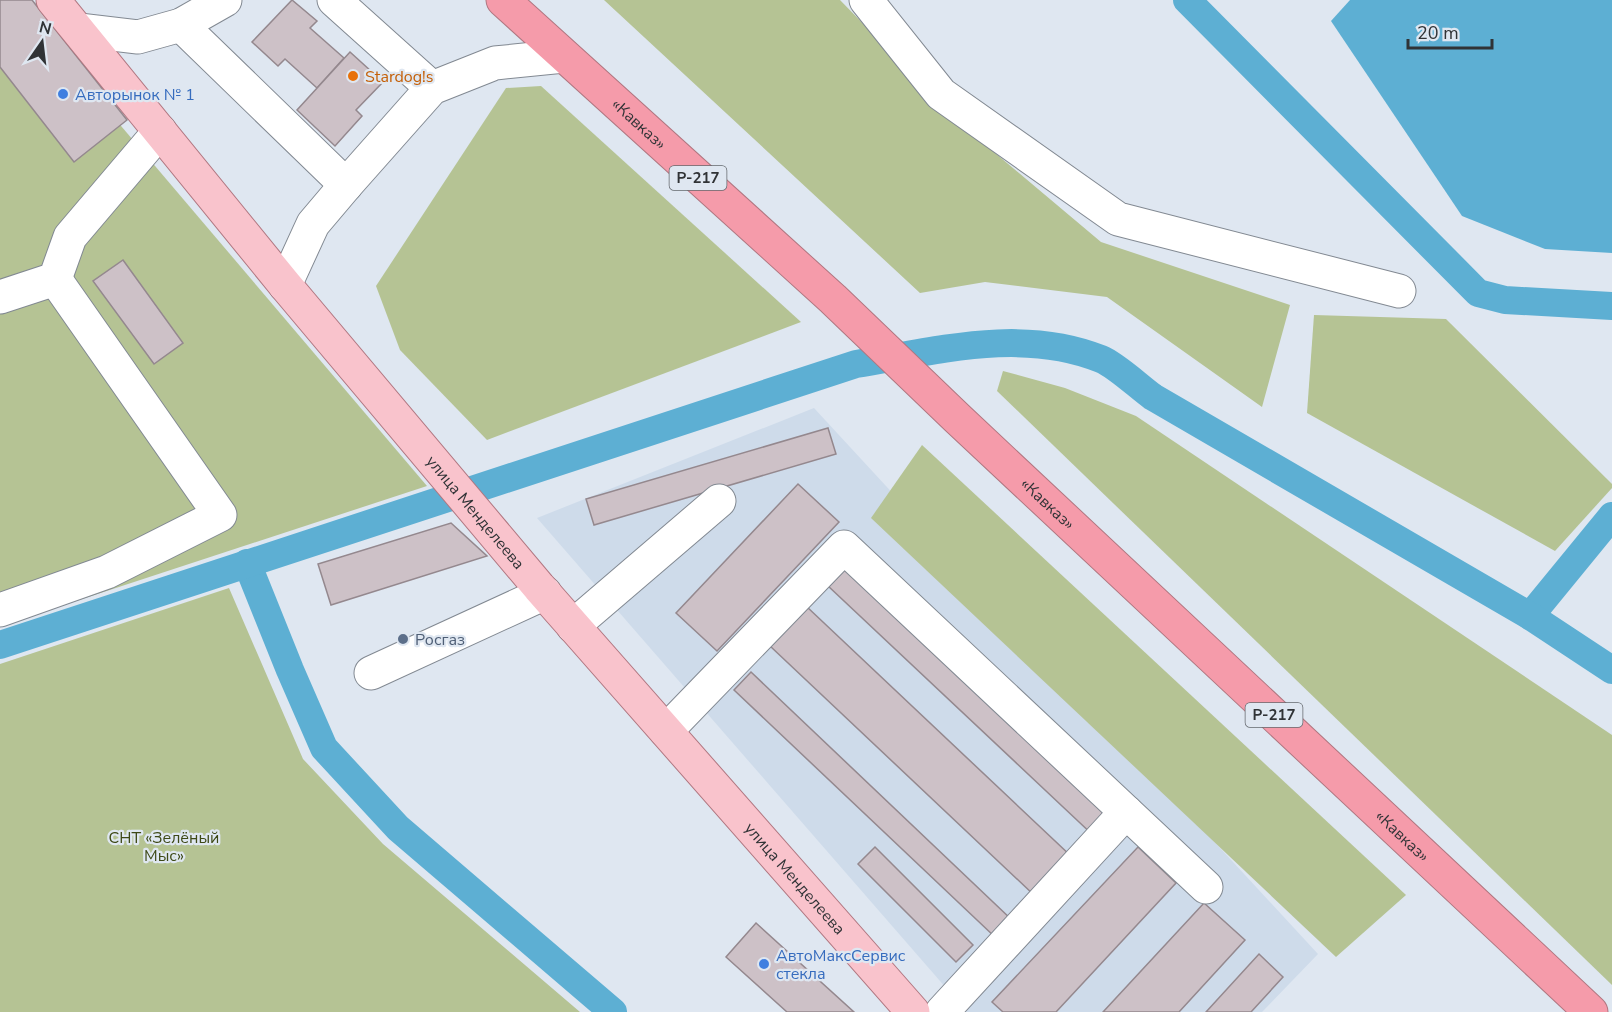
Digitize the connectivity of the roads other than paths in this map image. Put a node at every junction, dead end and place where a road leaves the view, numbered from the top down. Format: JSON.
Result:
{"nodes":[{"id":1,"x":53,"y":0,"type":"edge"},
{"id":2,"x":225,"y":0,"type":"edge"},
{"id":3,"x":334,"y":0,"type":"edge"},
{"id":4,"x":503,"y":0,"type":"edge"},
{"id":5,"x":866,"y":0,"type":"edge"},
{"id":6,"x":181,"y":25,"type":"junction"},
{"id":7,"x":79,"y":30,"type":"junction"},
{"id":8,"x":564,"y":57,"type":"junction"},
{"id":9,"x":432,"y":88,"type":"junction"},
{"id":10,"x":160,"y":131,"type":"junction"},
{"id":11,"x":346,"y":184,"type":"junction"},
{"id":12,"x":55,"y":279,"type":"junction"},
{"id":13,"x":285,"y":285,"type":"junction"},
{"id":14,"x":1399,"y":291,"type":"dead end"},
{"id":15,"x":0,"y":297,"type":"edge"},
{"id":16,"x":719,"y":501,"type":"dead end"},
{"id":17,"x":542,"y":590,"type":"junction"},
{"id":18,"x":0,"y":610,"type":"edge"},
{"id":19,"x":573,"y":626,"type":"junction"},
{"id":20,"x":371,"y":673,"type":"dead end"},
{"id":21,"x":666,"y":731,"type":"junction"},
{"id":22,"x":1126,"y":812,"type":"junction"},
{"id":23,"x":1206,"y":887,"type":"dead end"},
{"id":24,"x":914,"y":1012,"type":"edge"},
{"id":25,"x":942,"y":1012,"type":"edge"},
{"id":26,"x":1591,"y":1012,"type":"edge"}],
"edges":[{"from":1,"to":7,"type":"main road","name":"улица Менделеева"},
{"from":2,"to":6,"type":"lane"},
{"from":3,"to":9,"type":"lane"},
{"from":4,"to":8,"type":"highway","name":"«Кавказ»","number":"Р-217"},
{"from":5,"to":14,"type":"lane"},
{"from":6,"to":7,"type":"lane"},
{"from":6,"to":11,"type":"lane"},
{"from":7,"to":10,"type":"main road","name":"улица Менделеева"},
{"from":8,"to":9,"type":"lane"},
{"from":8,"to":26,"type":"highway","name":"«Кавказ»","number":"Р-217"},
{"from":9,"to":11,"type":"lane"},
{"from":10,"to":12,"type":"lane"},
{"from":10,"to":13,"type":"main road","name":"улица Менделеева"},
{"from":11,"to":13,"type":"lane"},
{"from":12,"to":15,"type":"lane"},
{"from":12,"to":18,"type":"lane"},
{"from":13,"to":17,"type":"main road","name":"улица Менделеева"},
{"from":16,"to":19,"type":"lane"},
{"from":17,"to":19,"type":"main road","name":"улица Менделеева"},
{"from":17,"to":20,"type":"lane"},
{"from":19,"to":21,"type":"main road","name":"улица Менделеева"},
{"from":21,"to":22,"type":"lane"},
{"from":21,"to":24,"type":"main road","name":"улица Менделеева"},
{"from":22,"to":23,"type":"lane"},
{"from":22,"to":25,"type":"lane"}]}
